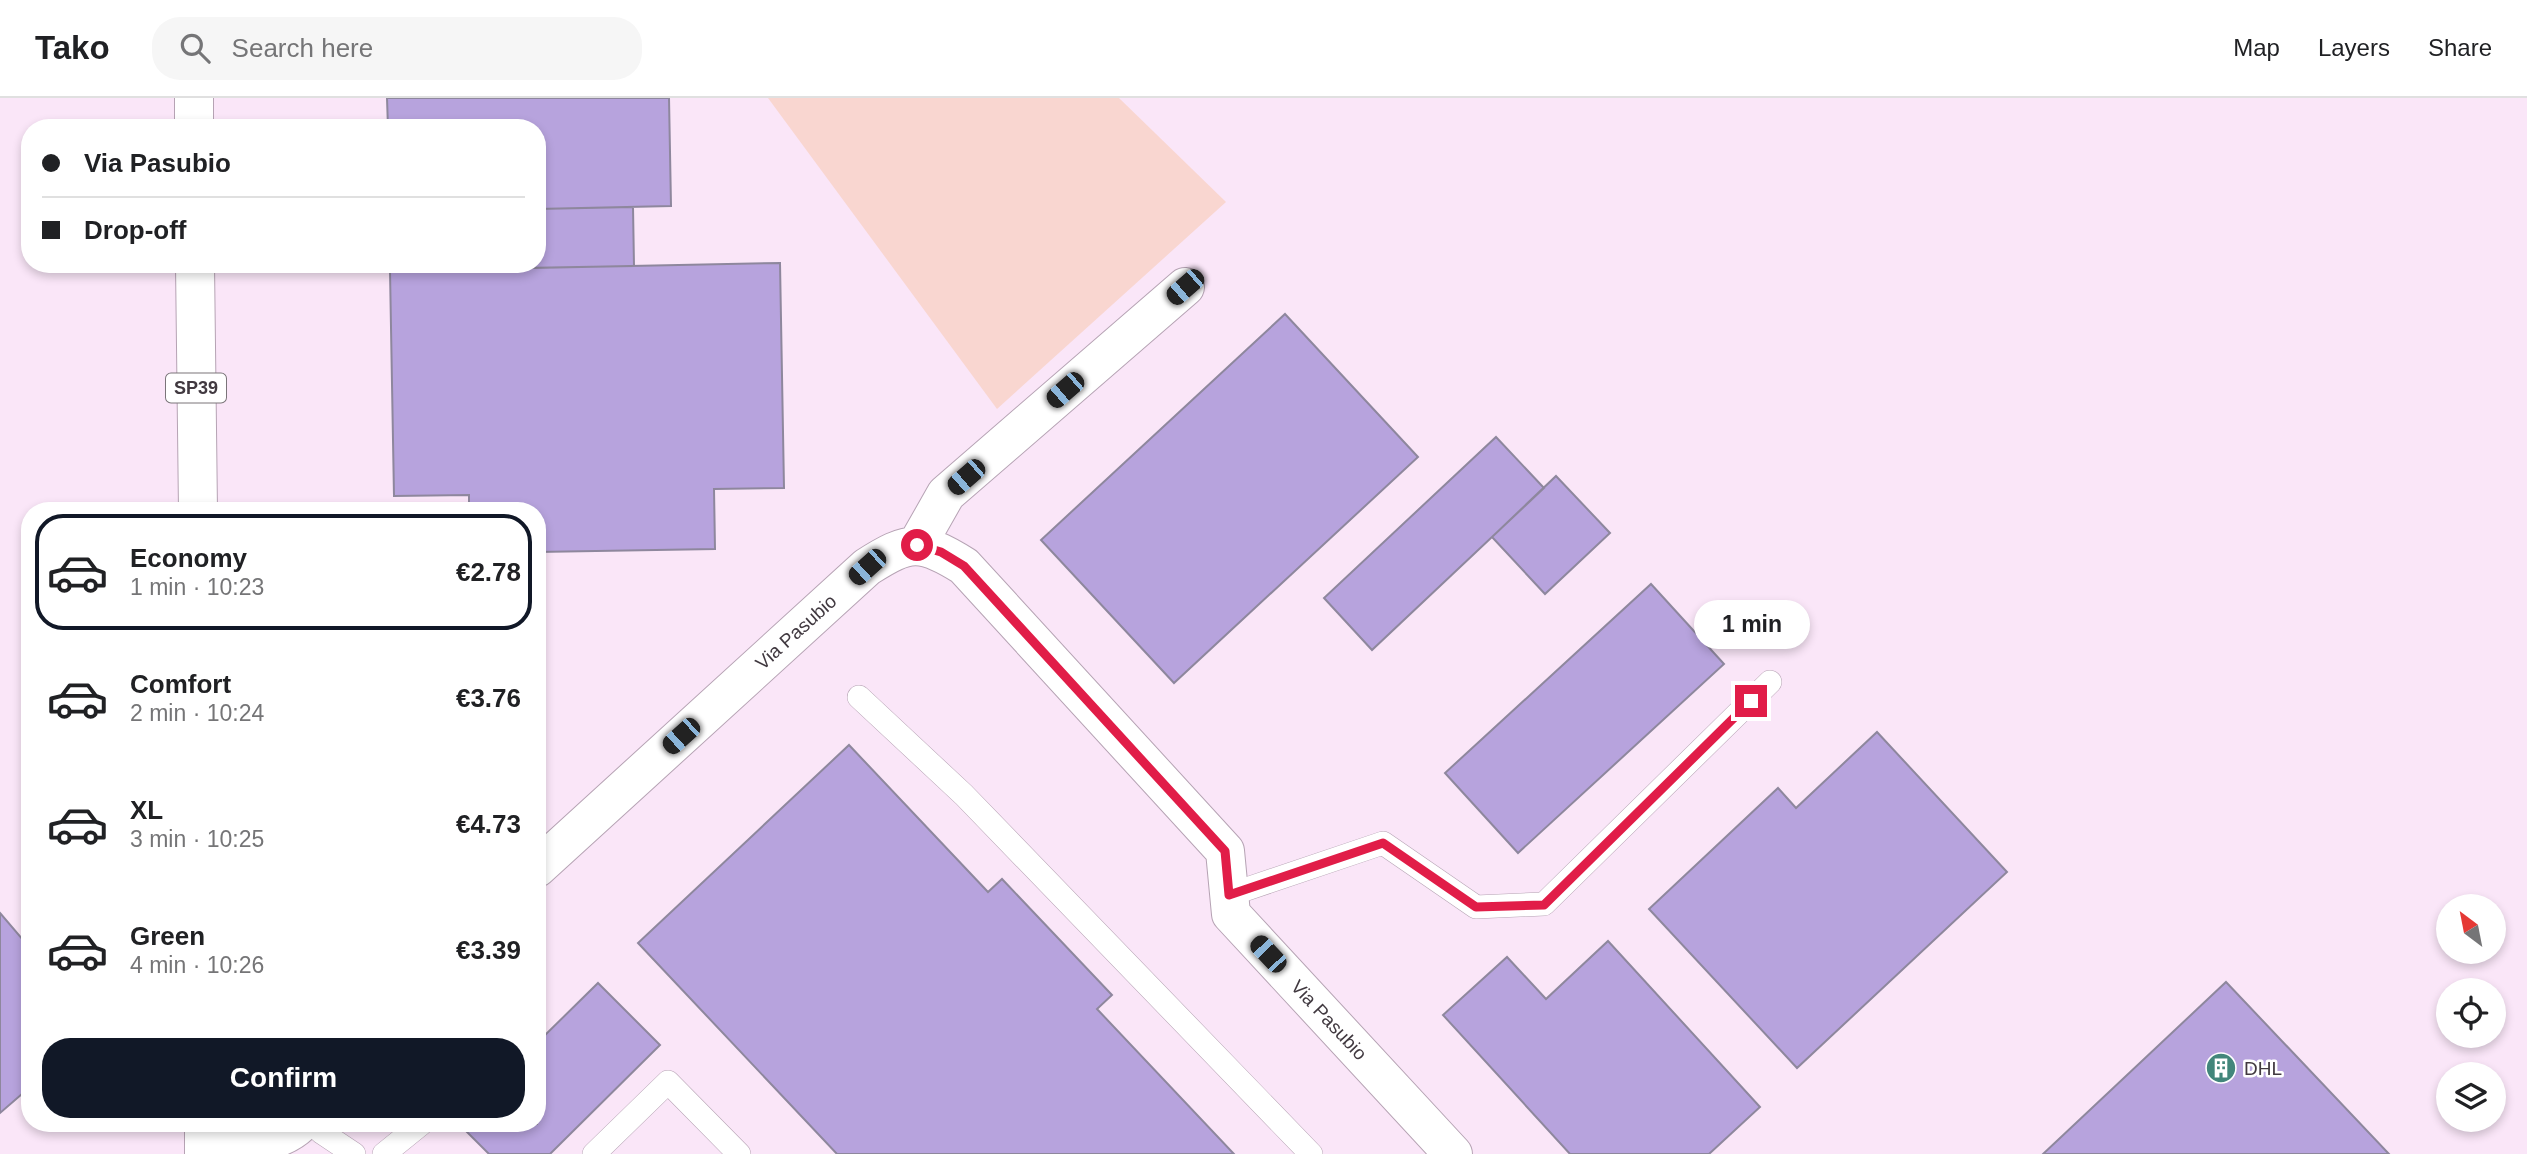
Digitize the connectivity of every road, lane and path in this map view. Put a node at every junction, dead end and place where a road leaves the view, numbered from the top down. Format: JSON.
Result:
{"nodes":[{"id":1,"x":194,"y":98,"type":"edge"},
{"id":2,"x":194,"y":119,"type":"edge"},
{"id":3,"x":195,"y":273,"type":"edge"},
{"id":4,"x":1185,"y":287,"type":"dead end"},
{"id":5,"x":198,"y":502,"type":"edge"},
{"id":6,"x":917,"y":545,"type":"junction"},
{"id":7,"x":1770,"y":682,"type":"dead end"},
{"id":8,"x":859,"y":697,"type":"dead end"},
{"id":9,"x":546,"y":860,"type":"edge"},
{"id":10,"x":1229,"y":895,"type":"junction"},
{"id":11,"x":205,"y":1132,"type":"edge"},
{"id":12,"x":411,"y":1132,"type":"edge"},
{"id":13,"x":316,"y":1133,"type":"edge"},
{"id":14,"x":354,"y":1154,"type":"edge"},
{"id":15,"x":384,"y":1154,"type":"edge"},
{"id":16,"x":593,"y":1154,"type":"edge"},
{"id":17,"x":739,"y":1154,"type":"edge"},
{"id":18,"x":1311,"y":1154,"type":"edge"},
{"id":19,"x":1453,"y":1154,"type":"edge"}],
"edges":[{"from":1,"to":2,"type":"street"},
{"from":3,"to":5,"type":"street","number":"SP39"},
{"from":4,"to":6,"type":"street"},
{"from":6,"to":9,"type":"street","name":"Via Pasubio"},
{"from":6,"to":10,"type":"street","name":"Via Pasubio"},
{"from":7,"to":10,"type":"lane"},
{"from":8,"to":18,"type":"lane"},
{"from":10,"to":19,"type":"street","name":"Via Pasubio"},
{"from":11,"to":13,"type":"street"},
{"from":12,"to":15,"type":"lane"},
{"from":13,"to":14,"type":"lane"},
{"from":16,"to":17,"type":"lane"}]}
